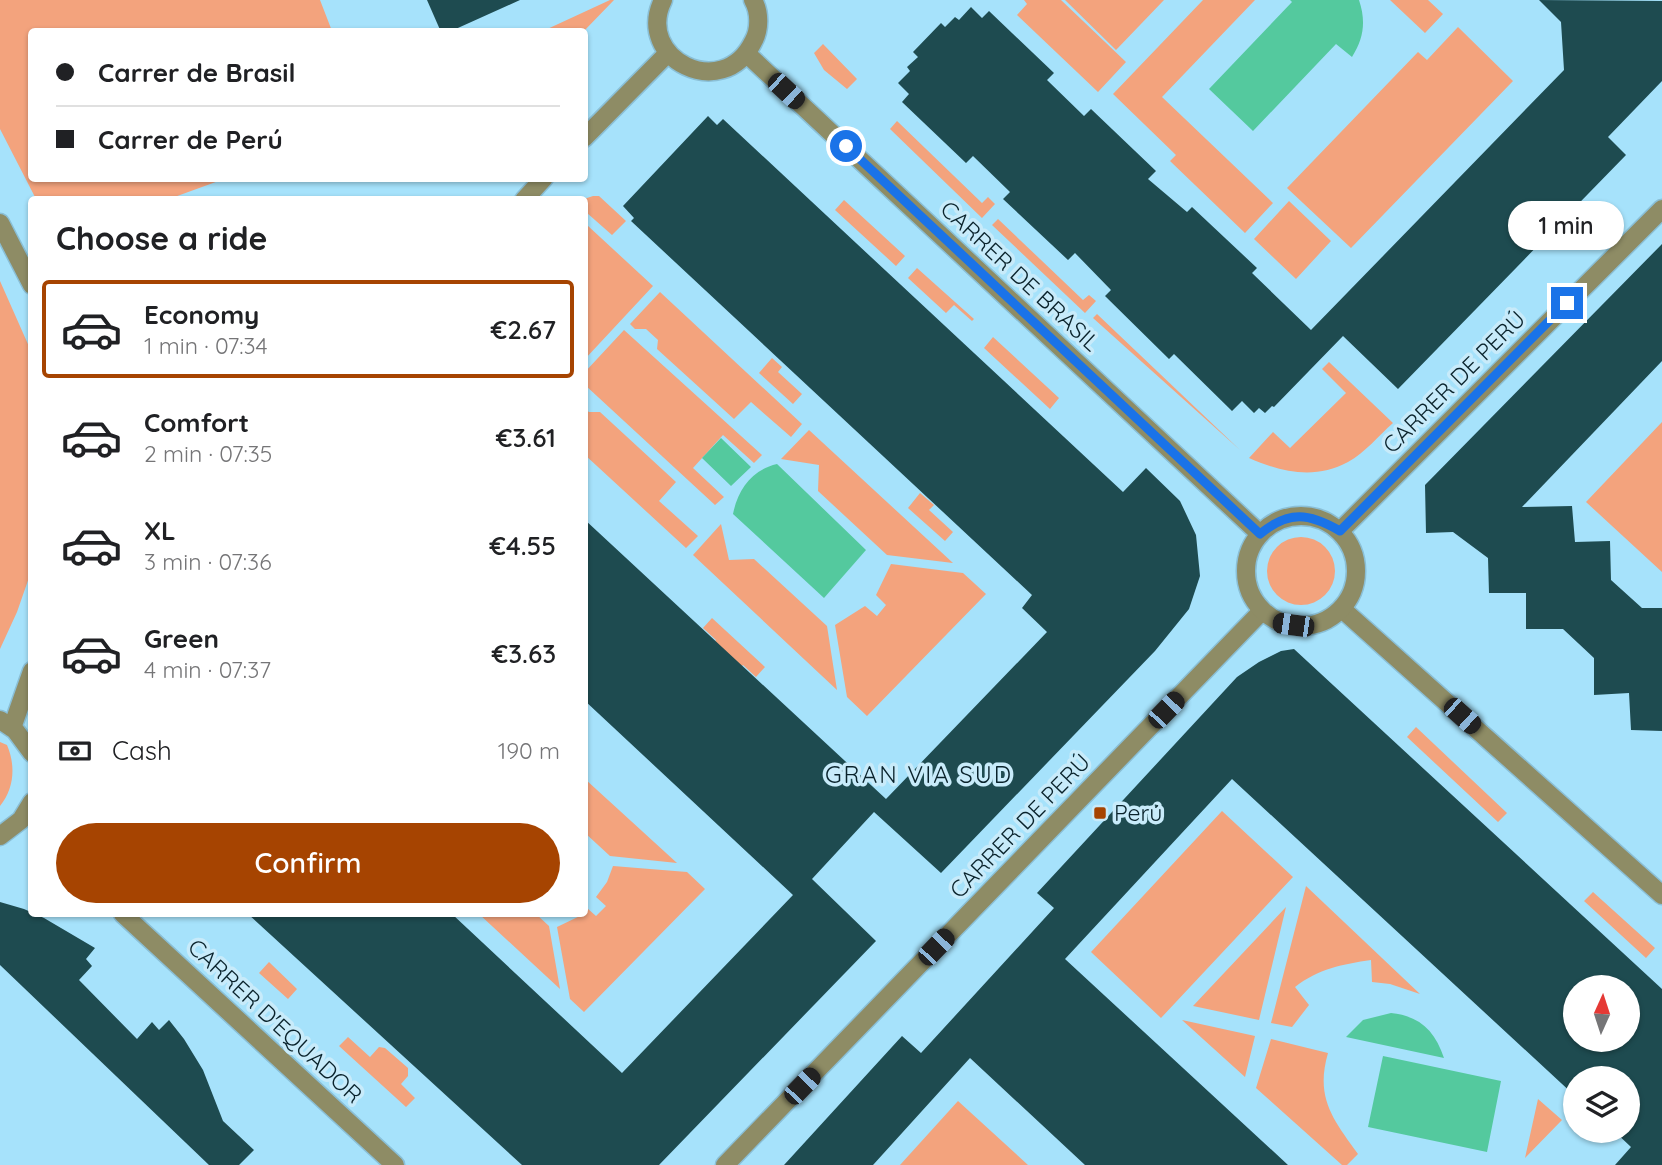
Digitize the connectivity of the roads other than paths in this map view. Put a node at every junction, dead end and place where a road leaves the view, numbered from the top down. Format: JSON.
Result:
{"nodes":[{"id":1,"x":663,"y":0,"type":"edge"},
{"id":2,"x":753,"y":0,"type":"edge"},
{"id":3,"x":668,"y":53,"type":"junction"},
{"id":4,"x":747,"y":54,"type":"junction"},
{"id":5,"x":588,"y":134,"type":"edge"},
{"id":6,"x":540,"y":182,"type":"edge"},
{"id":7,"x":528,"y":196,"type":"edge"},
{"id":8,"x":1662,"y":209,"type":"edge"},
{"id":9,"x":0,"y":223,"type":"edge"},
{"id":10,"x":28,"y":277,"type":"edge"},
{"id":11,"x":1340,"y":531,"type":"junction"},
{"id":12,"x":1260,"y":534,"type":"junction"},
{"id":13,"x":1342,"y":609,"type":"junction"},
{"id":14,"x":1262,"y":611,"type":"junction"},
{"id":15,"x":28,"y":681,"type":"edge"},
{"id":16,"x":28,"y":714,"type":"edge"},
{"id":17,"x":9,"y":726,"type":"edge"},
{"id":18,"x":28,"y":748,"type":"edge"},
{"id":19,"x":26,"y":824,"type":"edge"},
{"id":20,"x":0,"y":836,"type":"edge"},
{"id":21,"x":1662,"y":895,"type":"edge"},
{"id":22,"x":126,"y":917,"type":"edge"},
{"id":23,"x":395,"y":1165,"type":"edge"},
{"id":24,"x":725,"y":1165,"type":"edge"}],
"edges":[{"from":1,"to":3,"type":"street"},
{"from":2,"to":4,"type":"street"},
{"from":3,"to":4,"type":"street"},
{"from":3,"to":5,"type":"street"},
{"from":4,"to":12,"type":"street","name":"CARRER DE BRASIL"},
{"from":6,"to":7,"type":"street"},
{"from":8,"to":11,"type":"street","name":"CARRER DE PERÚ"},
{"from":9,"to":10,"type":"street"},
{"from":11,"to":12,"type":"street"},
{"from":11,"to":13,"type":"street"},
{"from":12,"to":14,"type":"street"},
{"from":13,"to":14,"type":"street"},
{"from":13,"to":21,"type":"street"},
{"from":14,"to":24,"type":"street","name":"CARRER DE PERÚ"},
{"from":15,"to":17,"type":"street"},
{"from":16,"to":17,"type":"street"},
{"from":17,"to":18,"type":"street"},
{"from":19,"to":20,"type":"street"},
{"from":22,"to":23,"type":"street","name":"CARRER D'EQUADOR"}]}
